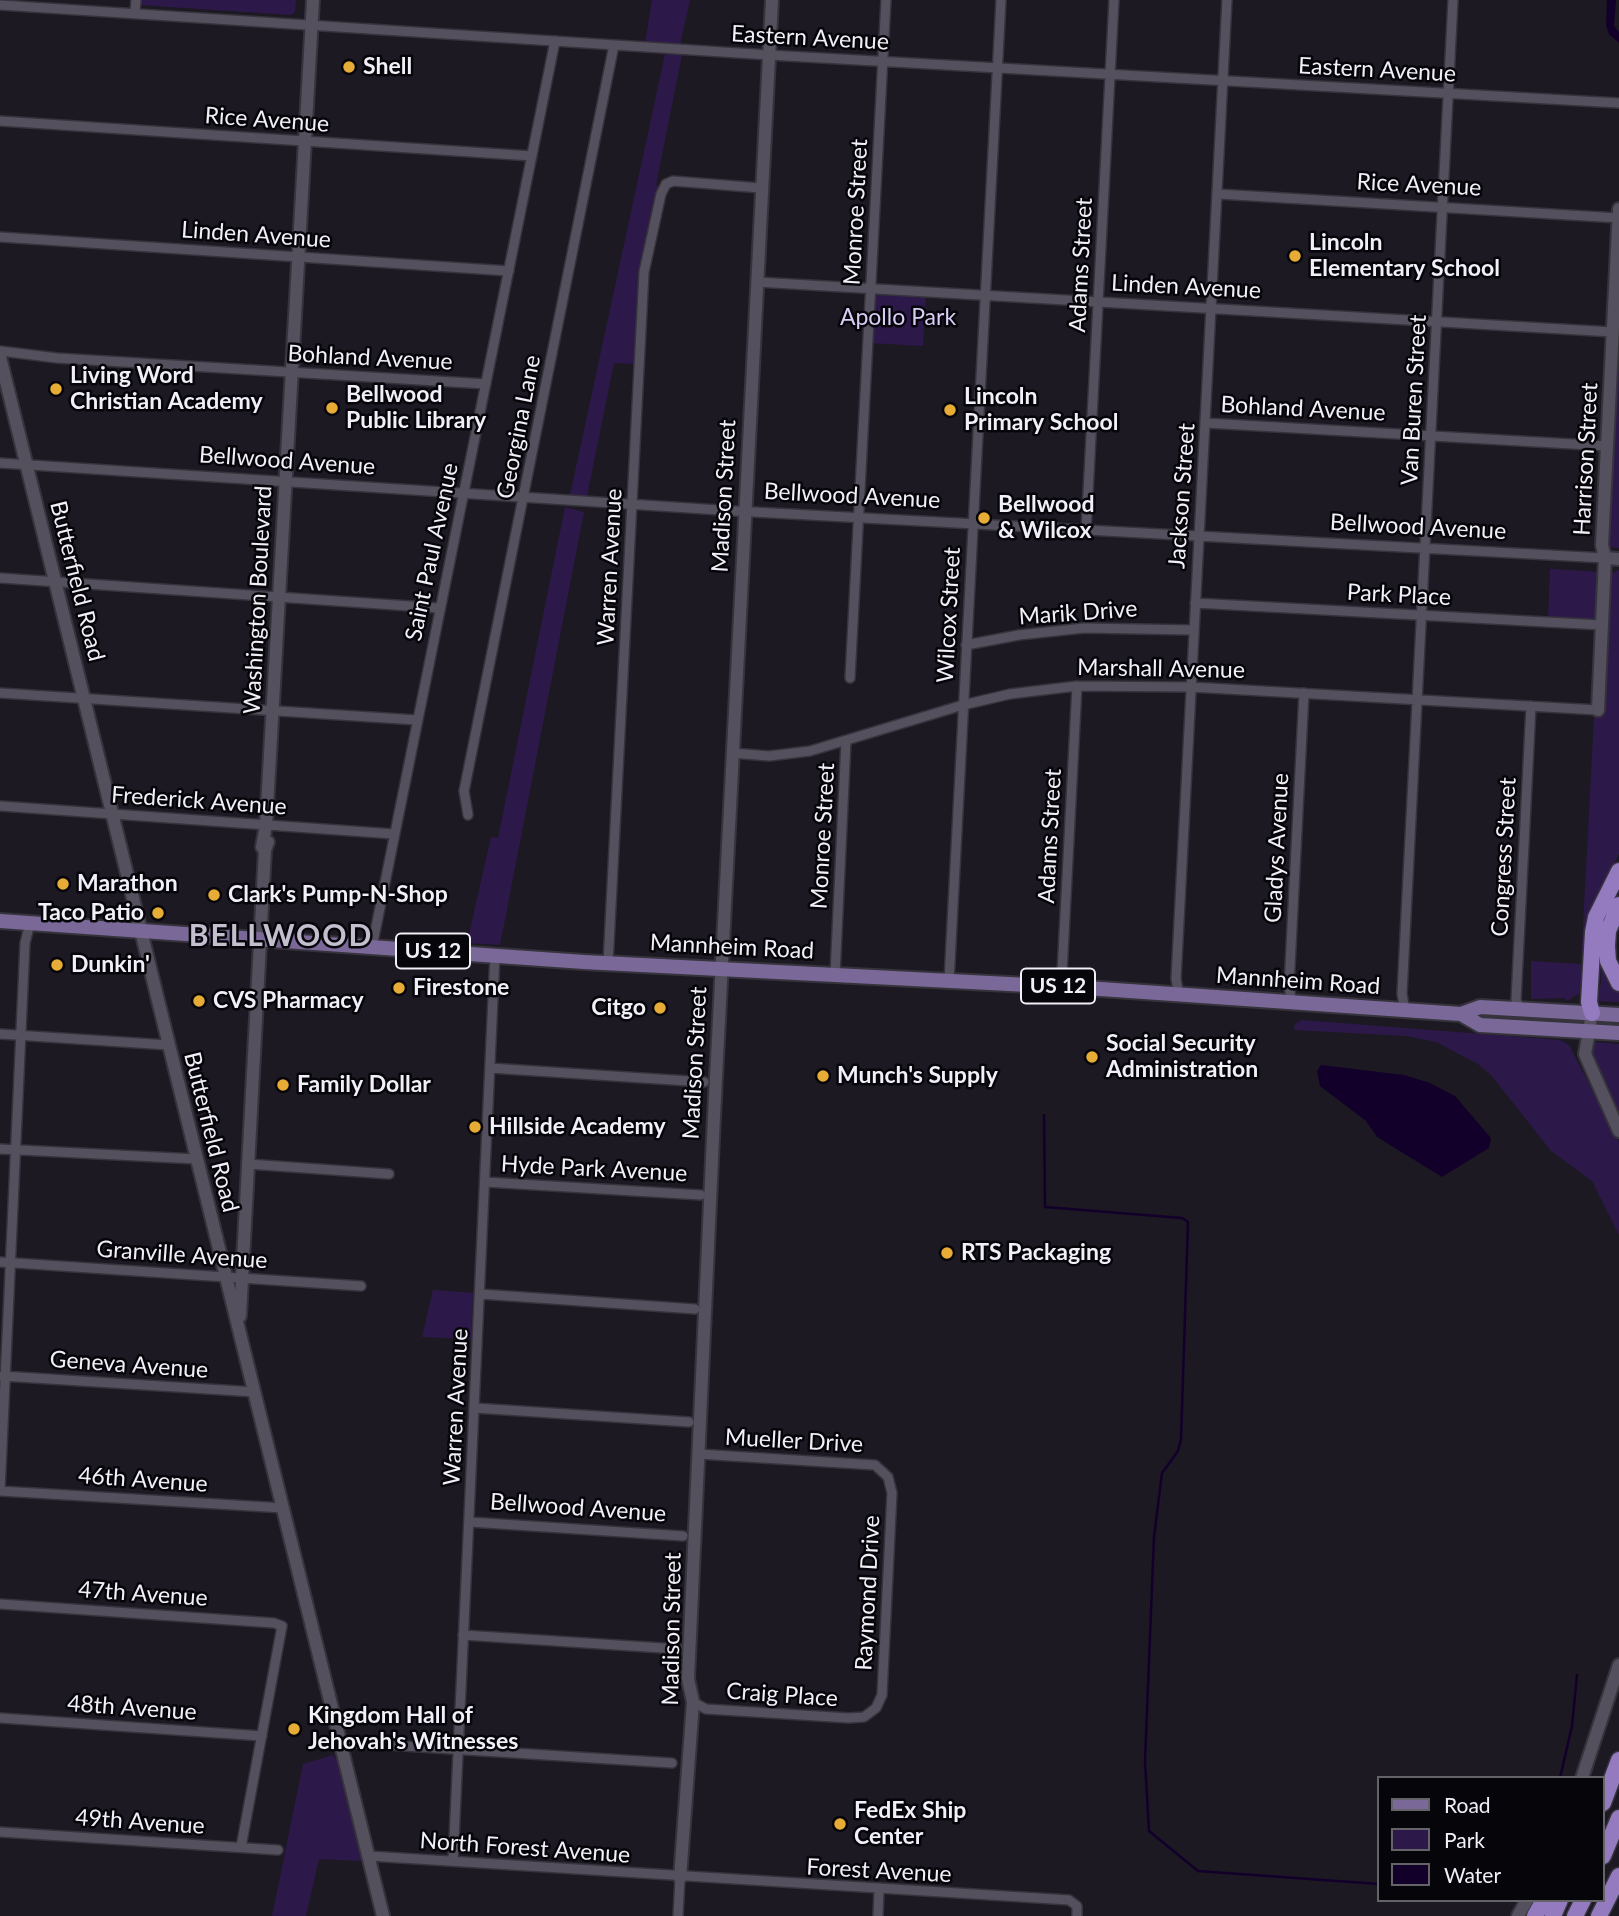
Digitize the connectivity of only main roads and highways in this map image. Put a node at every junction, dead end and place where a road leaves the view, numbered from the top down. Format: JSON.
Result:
{"nodes":[{"id":1,"x":1619,"y":871,"type":"edge"},
{"id":2,"x":1619,"y":905,"type":"edge"},
{"id":3,"x":0,"y":921,"type":"edge"},
{"id":4,"x":1619,"y":983,"type":"edge"},
{"id":5,"x":1592,"y":1013,"type":"junction"},
{"id":6,"x":1461,"y":1014,"type":"junction"},
{"id":7,"x":1619,"y":1015,"type":"edge"},
{"id":8,"x":1619,"y":1033,"type":"edge"},
{"id":9,"x":1619,"y":1760,"type":"edge"},
{"id":10,"x":1605,"y":1798,"type":"edge"},
{"id":11,"x":1619,"y":1818,"type":"edge"},
{"id":12,"x":1605,"y":1851,"type":"edge"},
{"id":13,"x":1617,"y":1881,"type":"edge"},
{"id":14,"x":1599,"y":1916,"type":"edge"},
{"id":15,"x":1607,"y":1916,"type":"edge"}],
"edges":[{"from":1,"to":5,"type":"highway"},
{"from":2,"to":4,"type":"highway"},
{"from":3,"to":6,"type":"main road","name":"Mannheim Road","number":"US 12"},
{"from":5,"to":6,"type":"main road","name":"Mannheim Road","number":"US 12"},
{"from":5,"to":7,"type":"main road","name":"Mannheim Road","number":"US 12"},
{"from":6,"to":8,"type":"main road","name":"Mannheim Road","number":"US 12"},
{"from":9,"to":10,"type":"highway"},
{"from":11,"to":12,"type":"highway"},
{"from":13,"to":14,"type":"highway"},
{"from":13,"to":15,"type":"highway"}]}
